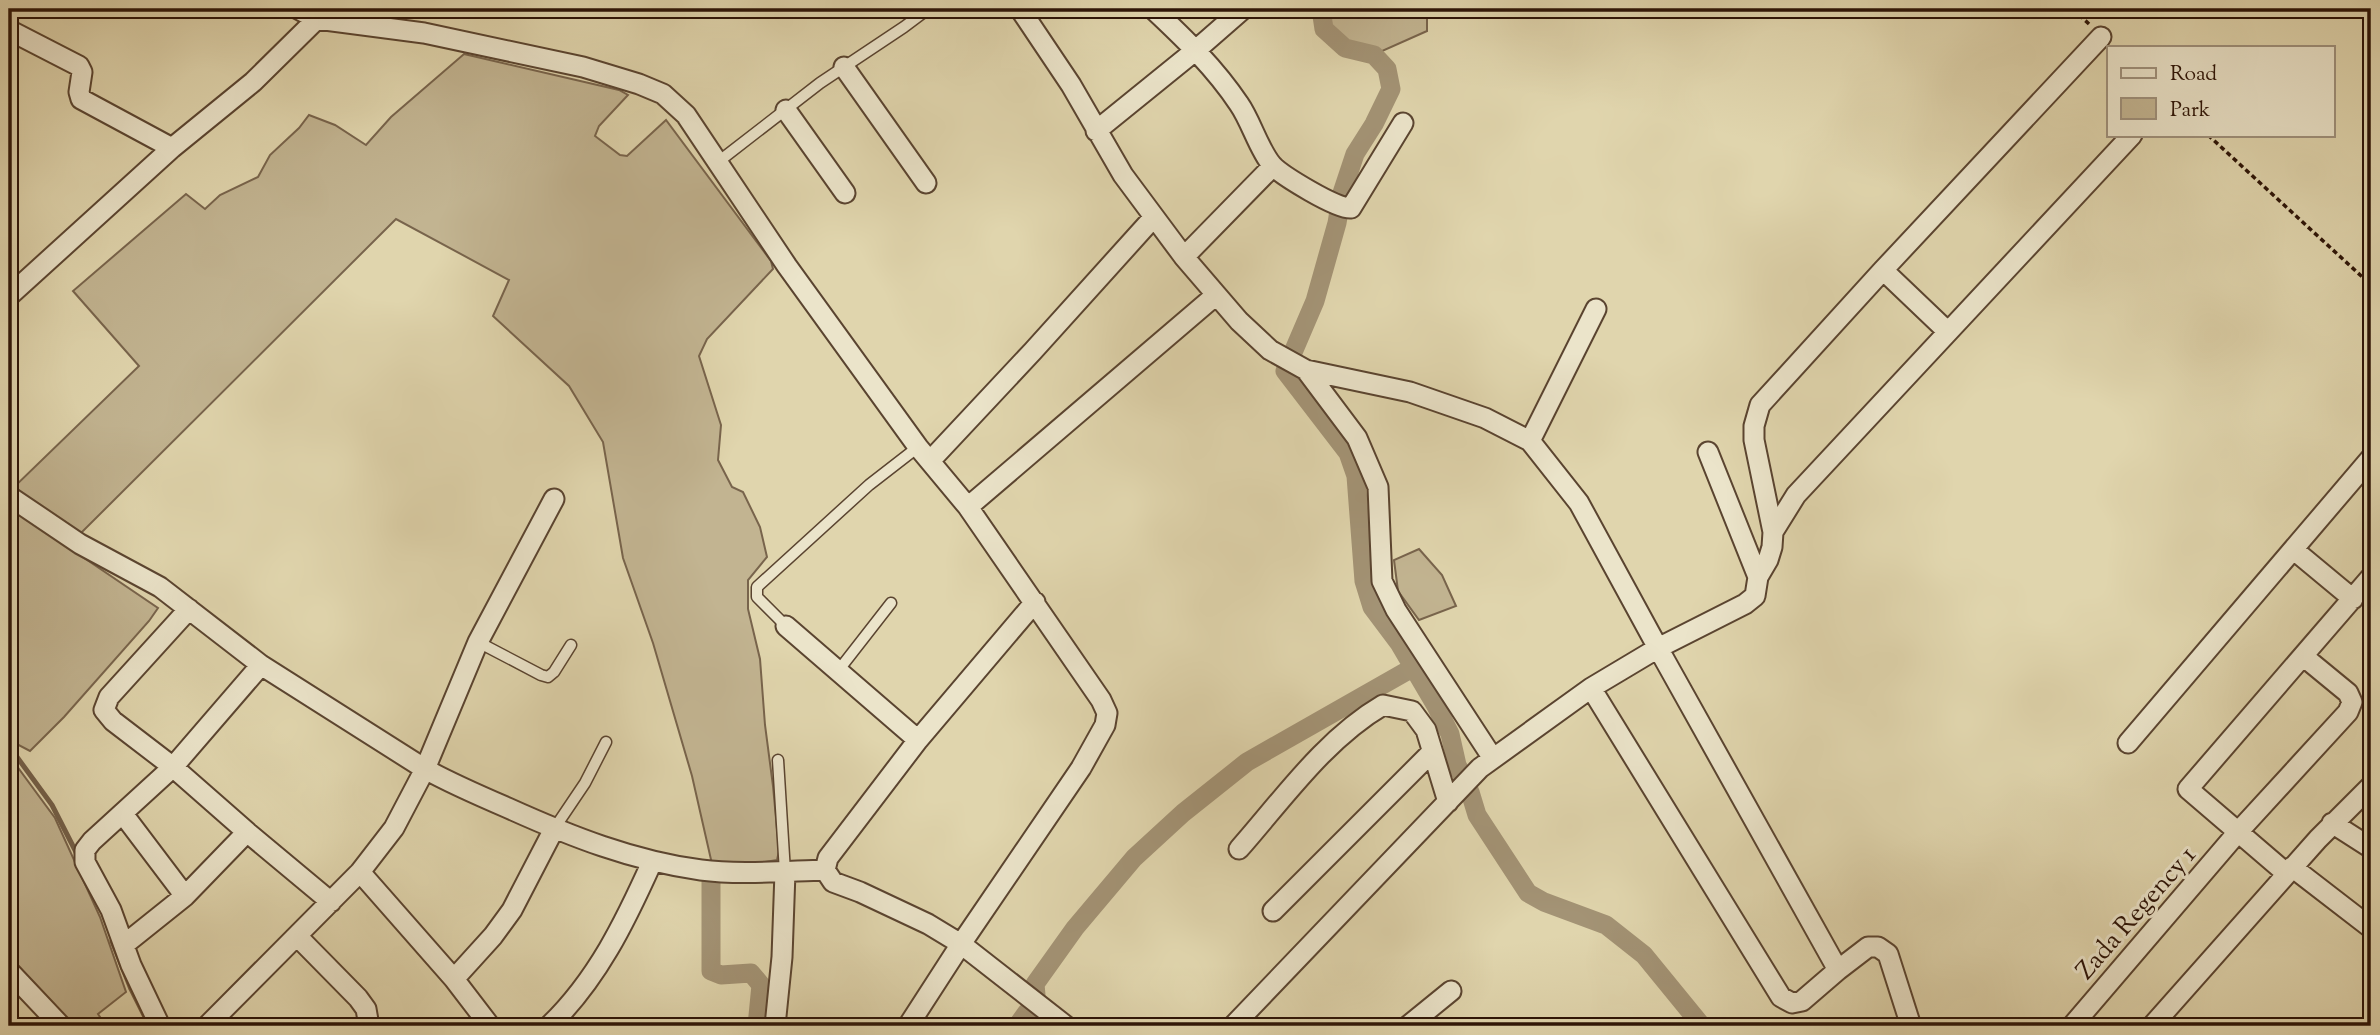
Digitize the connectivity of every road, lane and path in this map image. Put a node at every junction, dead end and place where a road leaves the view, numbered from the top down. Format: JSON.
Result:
{"nodes":[{"id":1,"x":298,"y":9,"type":"edge"},
{"id":2,"x":928,"y":9,"type":"edge"},
{"id":3,"x":1020,"y":9,"type":"edge"},
{"id":4,"x":1153,"y":9,"type":"edge"},
{"id":5,"x":1243,"y":9,"type":"edge"},
{"id":6,"x":322,"y":14,"type":"edge"},
{"id":7,"x":9,"y":30,"type":"edge"},
{"id":8,"x":2101,"y":37,"type":"dead end"},
{"id":9,"x":1196,"y":50,"type":"junction"},
{"id":10,"x":844,"y":67,"type":"junction"},
{"id":11,"x":786,"y":110,"type":"junction"},
{"id":12,"x":1403,"y":123,"type":"dead end"},
{"id":13,"x":1096,"y":131,"type":"junction"},
{"id":14,"x":2131,"y":136,"type":"edge"},
{"id":15,"x":2209,"y":136,"type":"edge"},
{"id":16,"x":173,"y":148,"type":"junction"},
{"id":17,"x":718,"y":162,"type":"junction"},
{"id":18,"x":1273,"y":166,"type":"junction"},
{"id":19,"x":926,"y":183,"type":"dead end"},
{"id":20,"x":845,"y":193,"type":"dead end"},
{"id":21,"x":1153,"y":218,"type":"junction"},
{"id":22,"x":1184,"y":257,"type":"junction"},
{"id":23,"x":1883,"y":270,"type":"junction"},
{"id":24,"x":2371,"y":285,"type":"edge"},
{"id":25,"x":1216,"y":295,"type":"junction"},
{"id":26,"x":9,"y":296,"type":"edge"},
{"id":27,"x":1596,"y":309,"type":"dead end"},
{"id":28,"x":1948,"y":332,"type":"junction"},
{"id":29,"x":1297,"y":365,"type":"junction"},
{"id":30,"x":1530,"y":441,"type":"junction"},
{"id":31,"x":1708,"y":452,"type":"dead end"},
{"id":32,"x":924,"y":454,"type":"junction"},
{"id":33,"x":2371,"y":458,"type":"edge"},
{"id":34,"x":9,"y":496,"type":"edge"},
{"id":35,"x":554,"y":499,"type":"dead end"},
{"id":36,"x":968,"y":507,"type":"junction"},
{"id":37,"x":1773,"y":532,"type":"junction"},
{"id":38,"x":2294,"y":550,"type":"junction"},
{"id":39,"x":1758,"y":577,"type":"junction"},
{"id":40,"x":2371,"y":577,"type":"edge"},
{"id":41,"x":2353,"y":599,"type":"junction"},
{"id":42,"x":1035,"y":602,"type":"junction"},
{"id":43,"x":891,"y":603,"type":"dead end"},
{"id":44,"x":189,"y":609,"type":"junction"},
{"id":45,"x":786,"y":626,"type":"joint"},
{"id":46,"x":478,"y":642,"type":"junction"},
{"id":47,"x":571,"y":645,"type":"dead end"},
{"id":48,"x":1658,"y":648,"type":"junction"},
{"id":49,"x":2303,"y":656,"type":"junction"},
{"id":50,"x":261,"y":665,"type":"junction"},
{"id":51,"x":838,"y":671,"type":"junction"},
{"id":52,"x":1591,"y":688,"type":"junction"},
{"id":53,"x":918,"y":740,"type":"junction"},
{"id":54,"x":606,"y":742,"type":"dead end"},
{"id":55,"x":2128,"y":743,"type":"dead end"},
{"id":56,"x":1432,"y":751,"type":"junction"},
{"id":57,"x":778,"y":760,"type":"dead end"},
{"id":58,"x":1486,"y":763,"type":"junction"},
{"id":59,"x":173,"y":767,"type":"junction"},
{"id":60,"x":425,"y":769,"type":"junction"},
{"id":61,"x":2371,"y":786,"type":"edge"},
{"id":62,"x":1454,"y":795,"type":"junction"},
{"id":63,"x":123,"y":814,"type":"junction"},
{"id":64,"x":2332,"y":823,"type":"junction"},
{"id":65,"x":554,"y":829,"type":"junction"},
{"id":66,"x":247,"y":832,"type":"junction"},
{"id":67,"x":2238,"y":832,"type":"junction"},
{"id":68,"x":2371,"y":848,"type":"edge"},
{"id":69,"x":1239,"y":849,"type":"dead end"},
{"id":70,"x":652,"y":862,"type":"junction"},
{"id":71,"x":825,"y":870,"type":"junction"},
{"id":72,"x":2289,"y":870,"type":"junction"},
{"id":73,"x":360,"y":872,"type":"junction"},
{"id":74,"x":785,"y":872,"type":"junction"},
{"id":75,"x":186,"y":896,"type":"junction"},
{"id":76,"x":331,"y":902,"type":"junction"},
{"id":77,"x":1273,"y":911,"type":"dead end"},
{"id":78,"x":2371,"y":928,"type":"edge"},
{"id":79,"x":298,"y":937,"type":"junction"},
{"id":80,"x":125,"y":943,"type":"junction"},
{"id":81,"x":961,"y":944,"type":"junction"},
{"id":82,"x":1838,"y":970,"type":"junction"},
{"id":83,"x":9,"y":971,"type":"edge"},
{"id":84,"x":454,"y":979,"type":"junction"},
{"id":85,"x":1451,"y":991,"type":"dead end"},
{"id":86,"x":1046,"y":1019,"type":"edge"},
{"id":87,"x":61,"y":1026,"type":"edge"},
{"id":88,"x":160,"y":1026,"type":"edge"},
{"id":89,"x":207,"y":1026,"type":"edge"},
{"id":90,"x":369,"y":1026,"type":"edge"},
{"id":91,"x":490,"y":1026,"type":"edge"},
{"id":92,"x":549,"y":1026,"type":"edge"},
{"id":93,"x":775,"y":1026,"type":"edge"},
{"id":94,"x":908,"y":1026,"type":"edge"},
{"id":95,"x":1066,"y":1026,"type":"edge"},
{"id":96,"x":1233,"y":1026,"type":"edge"},
{"id":97,"x":1408,"y":1026,"type":"edge"},
{"id":98,"x":1911,"y":1026,"type":"edge"},
{"id":99,"x":2072,"y":1026,"type":"edge"},
{"id":100,"x":2152,"y":1026,"type":"edge"}],
"edges":[{"from":1,"to":6,"type":"street"},
{"from":2,"to":10,"type":"lane"},
{"from":3,"to":13,"type":"street"},
{"from":4,"to":9,"type":"street"},
{"from":5,"to":9,"type":"street"},
{"from":6,"to":16,"type":"street"},
{"from":6,"to":17,"type":"street"},
{"from":7,"to":16,"type":"street"},
{"from":8,"to":23,"type":"street"},
{"from":9,"to":13,"type":"street"},
{"from":9,"to":18,"type":"street"},
{"from":10,"to":11,"type":"lane"},
{"from":10,"to":19,"type":"street"},
{"from":11,"to":17,"type":"lane"},
{"from":11,"to":20,"type":"street"},
{"from":12,"to":18,"type":"street"},
{"from":13,"to":21,"type":"street"},
{"from":14,"to":28,"type":"street"},
{"from":15,"to":24,"type":"path"},
{"from":16,"to":26,"type":"street"},
{"from":17,"to":32,"type":"street"},
{"from":18,"to":22,"type":"street"},
{"from":21,"to":22,"type":"street"},
{"from":21,"to":32,"type":"street"},
{"from":22,"to":25,"type":"street"},
{"from":23,"to":28,"type":"street"},
{"from":23,"to":37,"type":"street"},
{"from":25,"to":29,"type":"street"},
{"from":25,"to":36,"type":"street"},
{"from":27,"to":30,"type":"street"},
{"from":28,"to":37,"type":"street"},
{"from":29,"to":30,"type":"street"},
{"from":29,"to":58,"type":"street"},
{"from":30,"to":48,"type":"street"},
{"from":31,"to":39,"type":"street"},
{"from":32,"to":36,"type":"street"},
{"from":32,"to":45,"type":"lane"},
{"from":33,"to":38,"type":"street"},
{"from":34,"to":44,"type":"street"},
{"from":35,"to":46,"type":"street"},
{"from":36,"to":42,"type":"street"},
{"from":37,"to":39,"type":"street"},
{"from":38,"to":41,"type":"street"},
{"from":38,"to":55,"type":"street"},
{"from":39,"to":48,"type":"street"},
{"from":40,"to":41,"type":"street"},
{"from":41,"to":49,"type":"street"},
{"from":42,"to":53,"type":"street"},
{"from":42,"to":81,"type":"street"},
{"from":43,"to":51,"type":"lane"},
{"from":44,"to":50,"type":"street"},
{"from":44,"to":59,"type":"street"},
{"from":45,"to":51,"type":"street"},
{"from":46,"to":47,"type":"lane"},
{"from":46,"to":60,"type":"street"},
{"from":48,"to":52,"type":"street"},
{"from":48,"to":82,"type":"street"},
{"from":49,"to":67,"type":"street","name":"Zada Regency 1"},
{"from":49,"to":67,"type":"street"},
{"from":50,"to":59,"type":"street"},
{"from":50,"to":60,"type":"street"},
{"from":51,"to":53,"type":"street"},
{"from":52,"to":58,"type":"street"},
{"from":52,"to":82,"type":"street"},
{"from":53,"to":71,"type":"street"},
{"from":54,"to":65,"type":"lane"},
{"from":56,"to":62,"type":"street"},
{"from":56,"to":69,"type":"street"},
{"from":56,"to":77,"type":"street"},
{"from":57,"to":74,"type":"lane"},
{"from":58,"to":62,"type":"street"},
{"from":59,"to":63,"type":"street"},
{"from":59,"to":66,"type":"street"},
{"from":60,"to":65,"type":"street"},
{"from":60,"to":73,"type":"street"},
{"from":61,"to":64,"type":"street"},
{"from":62,"to":96,"type":"street"},
{"from":63,"to":75,"type":"street"},
{"from":63,"to":80,"type":"street"},
{"from":64,"to":68,"type":"street"},
{"from":64,"to":72,"type":"street"},
{"from":65,"to":70,"type":"street"},
{"from":65,"to":84,"type":"street"},
{"from":66,"to":75,"type":"street"},
{"from":66,"to":76,"type":"street"},
{"from":67,"to":72,"type":"street"},
{"from":67,"to":99,"type":"street","name":"Zada Regency 1"},
{"from":70,"to":74,"type":"street"},
{"from":70,"to":92,"type":"street"},
{"from":71,"to":74,"type":"street"},
{"from":71,"to":81,"type":"street"},
{"from":72,"to":78,"type":"street"},
{"from":72,"to":100,"type":"street"},
{"from":73,"to":76,"type":"street"},
{"from":73,"to":84,"type":"street"},
{"from":74,"to":93,"type":"street"},
{"from":75,"to":80,"type":"street"},
{"from":76,"to":79,"type":"street"},
{"from":79,"to":89,"type":"street"},
{"from":79,"to":90,"type":"street"},
{"from":80,"to":88,"type":"street"},
{"from":81,"to":86,"type":"street"},
{"from":81,"to":94,"type":"street"},
{"from":82,"to":98,"type":"street"},
{"from":83,"to":87,"type":"street"},
{"from":84,"to":91,"type":"street"},
{"from":85,"to":97,"type":"street"},
{"from":86,"to":95,"type":"street"}]}
